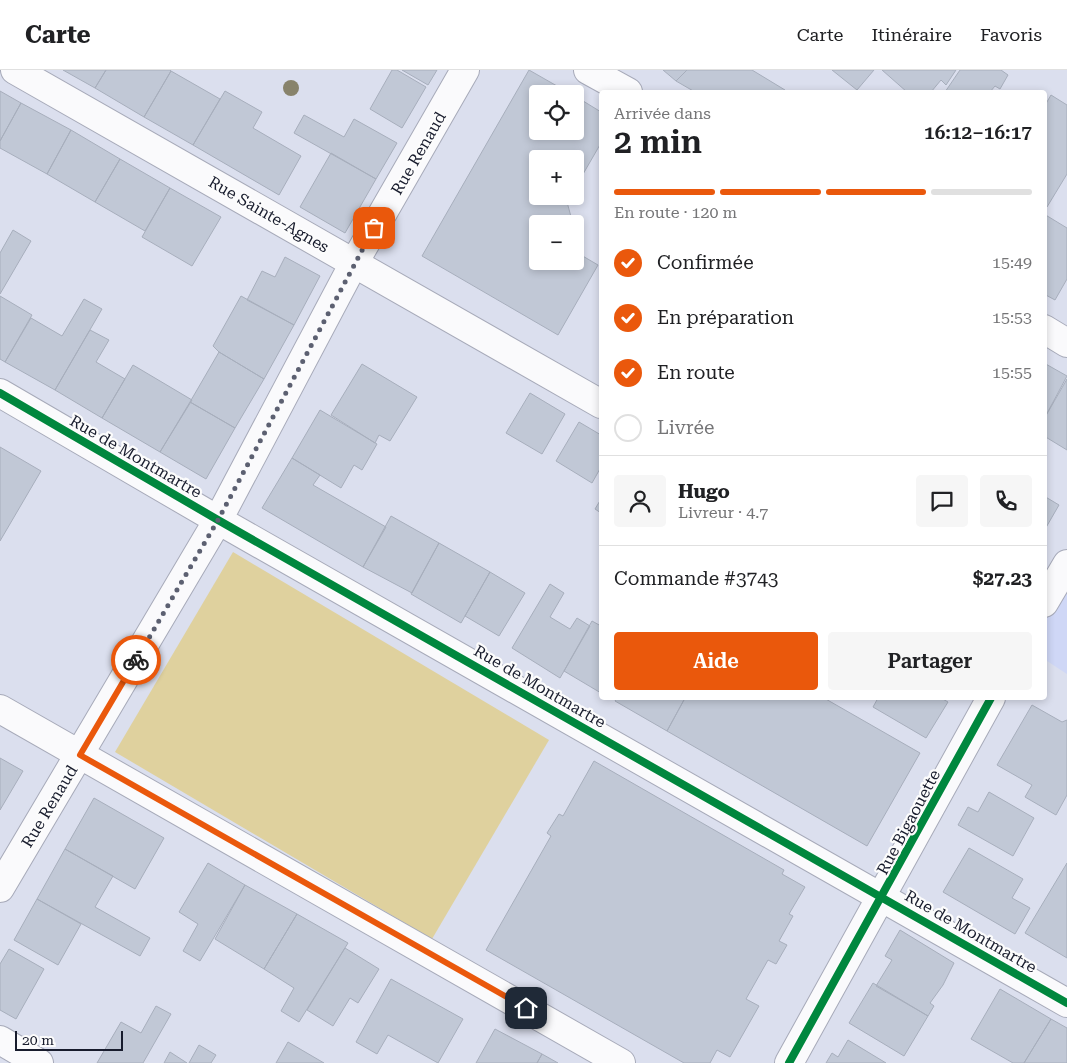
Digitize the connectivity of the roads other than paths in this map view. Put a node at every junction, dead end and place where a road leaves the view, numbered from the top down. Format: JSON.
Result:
{"nodes":[{"id":1,"x":15,"y":70,"type":"edge"},
{"id":2,"x":465,"y":70,"type":"edge"},
{"id":3,"x":588,"y":70,"type":"edge"},
{"id":4,"x":624,"y":90,"type":"edge"},
{"id":5,"x":354,"y":263,"type":"junction"},
{"id":6,"x":1047,"y":331,"type":"edge"},
{"id":7,"x":1067,"y":342,"type":"edge"},
{"id":8,"x":0,"y":393,"type":"edge"},
{"id":9,"x":599,"y":403,"type":"edge"},
{"id":10,"x":218,"y":520,"type":"junction"},
{"id":11,"x":1067,"y":564,"type":"edge"},
{"id":12,"x":1047,"y":598,"type":"edge"},
{"id":13,"x":990,"y":700,"type":"edge"},
{"id":14,"x":0,"y":709,"type":"edge"},
{"id":15,"x":80,"y":755,"type":"junction"},
{"id":16,"x":0,"y":888,"type":"edge"},
{"id":17,"x":883,"y":896,"type":"junction"},
{"id":18,"x":1067,"y":1002,"type":"edge"},
{"id":19,"x":0,"y":1040,"type":"edge"},
{"id":20,"x":38,"y":1063,"type":"edge"},
{"id":21,"x":622,"y":1063,"type":"edge"},
{"id":22,"x":789,"y":1063,"type":"edge"}],
"edges":[{"from":1,"to":5,"type":"street","name":"Rue Sainte-Agnes"},
{"from":2,"to":5,"type":"street","name":"Rue Renaud"},
{"from":3,"to":4,"type":"street"},
{"from":5,"to":9,"type":"street","name":"Rue Sainte-Agnes"},
{"from":5,"to":10,"type":"street","name":"Rue Renaud"},
{"from":6,"to":7,"type":"street"},
{"from":8,"to":10,"type":"street","name":"Rue de Montmartre"},
{"from":10,"to":15,"type":"street","name":"Rue Renaud"},
{"from":10,"to":17,"type":"street","name":"Rue de Montmartre"},
{"from":11,"to":12,"type":"street"},
{"from":13,"to":17,"type":"street","name":"Rue Bigaouette"},
{"from":14,"to":15,"type":"street"},
{"from":15,"to":16,"type":"street","name":"Rue Renaud"},
{"from":15,"to":21,"type":"street"},
{"from":17,"to":18,"type":"street","name":"Rue de Montmartre"},
{"from":17,"to":22,"type":"street","name":"Rue Bigaouette"},
{"from":19,"to":20,"type":"street"}]}
